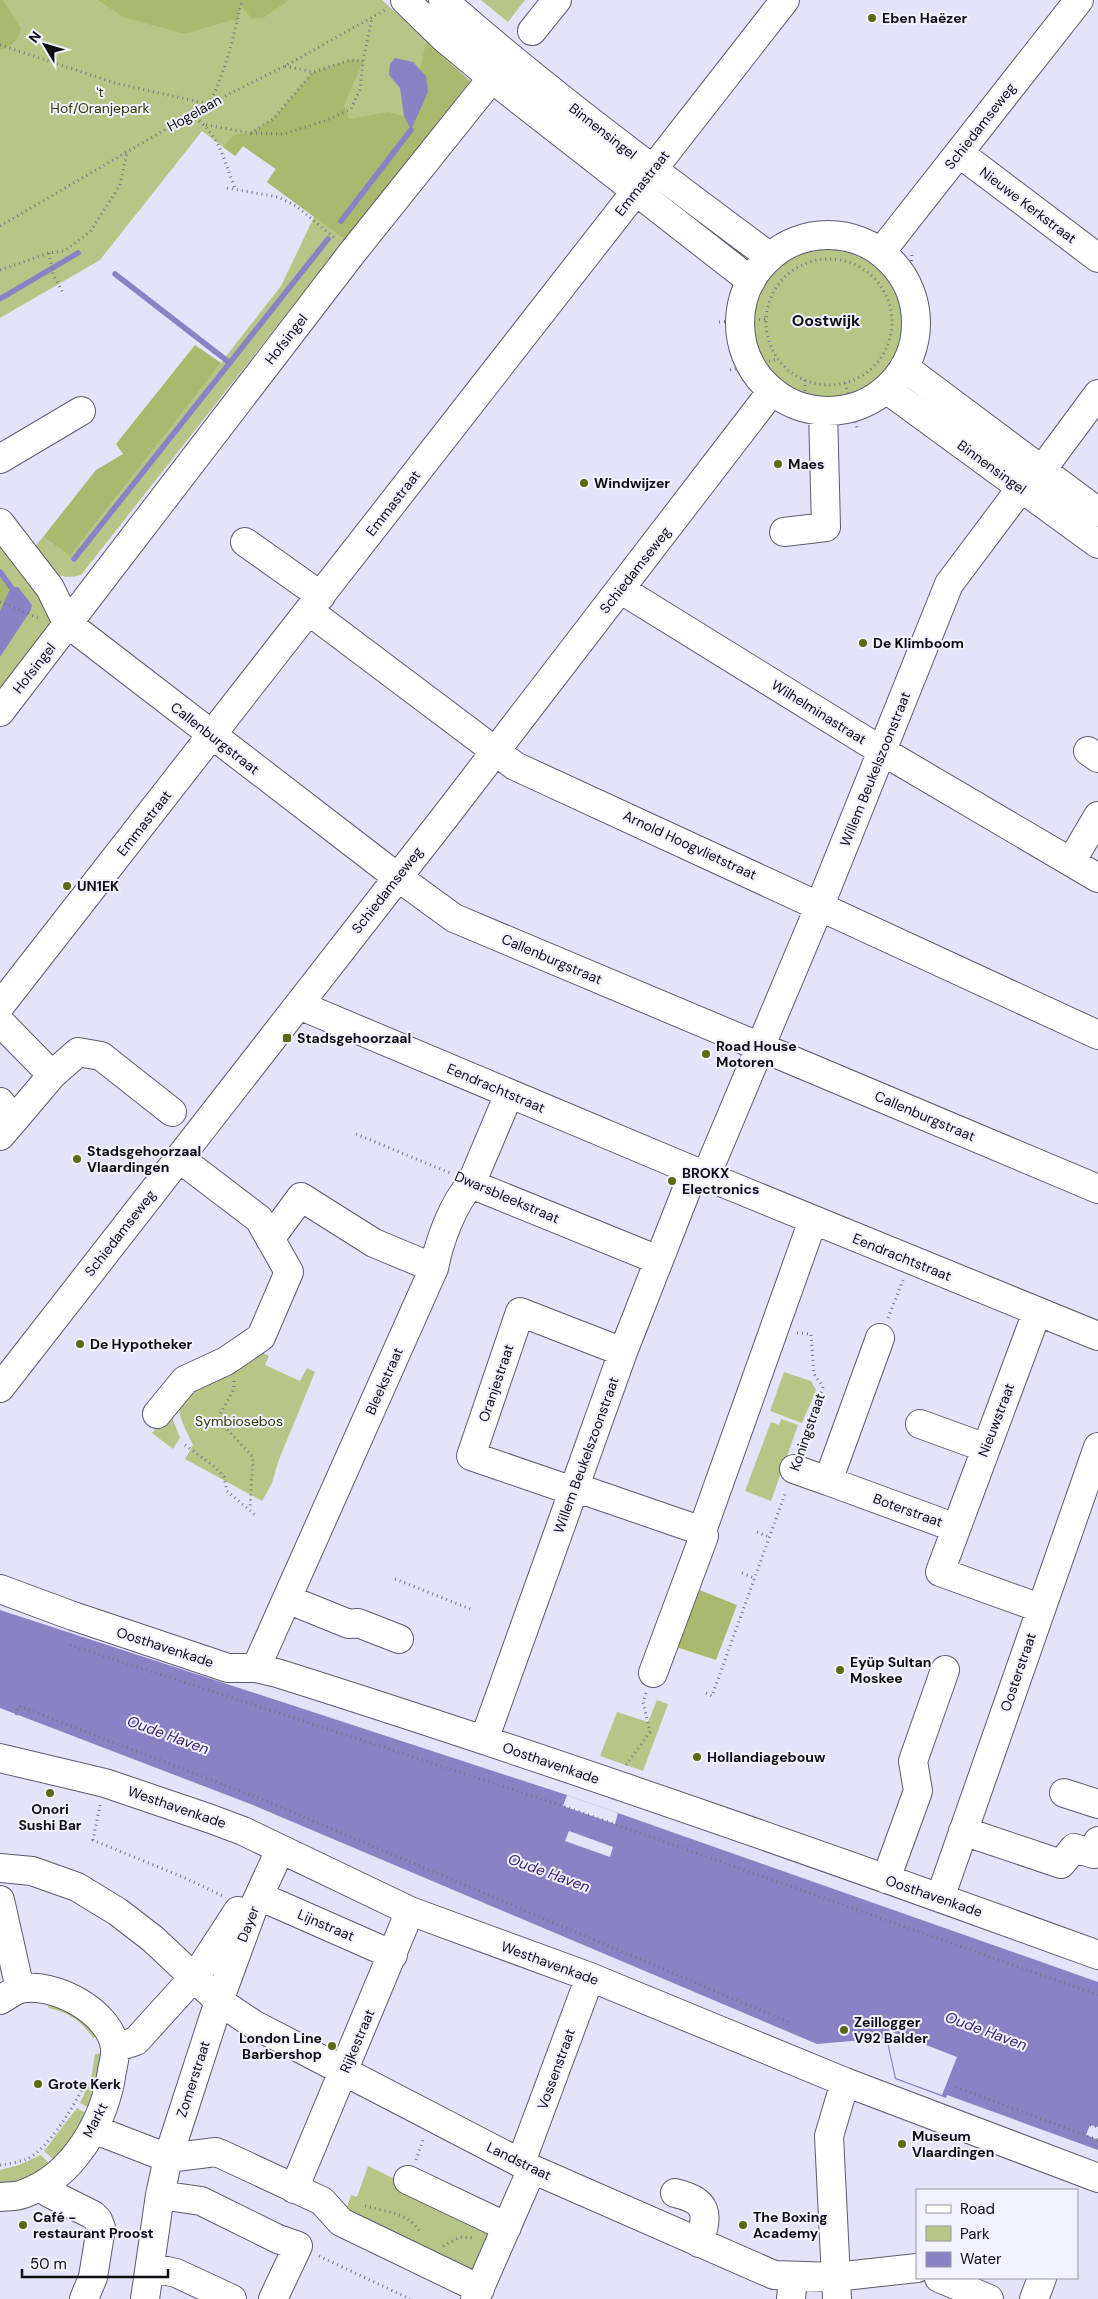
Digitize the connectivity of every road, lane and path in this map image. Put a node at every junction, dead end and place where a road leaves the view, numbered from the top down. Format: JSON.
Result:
{"nodes":[{"id":1,"x":242,"y":0,"type":"edge"},
{"id":2,"x":443,"y":0,"type":"edge"},
{"id":3,"x":557,"y":0,"type":"edge"},
{"id":4,"x":785,"y":0,"type":"edge"},
{"id":5,"x":1079,"y":0,"type":"edge"},
{"id":6,"x":409,"y":4,"type":"edge"},
{"id":7,"x":372,"y":18,"type":"junction"},
{"id":8,"x":532,"y":31,"type":"dead end"},
{"id":9,"x":0,"y":45,"type":"edge"},
{"id":10,"x":363,"y":61,"type":"junction"},
{"id":11,"x":285,"y":66,"type":"junction"},
{"id":12,"x":500,"y":68,"type":"junction"},
{"id":13,"x":313,"y":72,"type":"junction"},
{"id":14,"x":209,"y":104,"type":"junction"},
{"id":15,"x":191,"y":115,"type":"junction"},
{"id":16,"x":206,"y":125,"type":"junction"},
{"id":17,"x":251,"y":133,"type":"junction"},
{"id":18,"x":128,"y":152,"type":"junction"},
{"id":19,"x":959,"y":153,"type":"junction"},
{"id":20,"x":644,"y":180,"type":"junction"},
{"id":21,"x":227,"y":188,"type":"dead end"},
{"id":22,"x":235,"y":188,"type":"junction"},
{"id":23,"x":0,"y":226,"type":"edge"},
{"id":24,"x":912,"y":245,"type":"dead end"},
{"id":25,"x":881,"y":252,"type":"junction"},
{"id":26,"x":49,"y":253,"type":"junction"},
{"id":27,"x":352,"y":253,"type":"junction"},
{"id":28,"x":770,"y":257,"type":"junction"},
{"id":29,"x":1098,"y":258,"type":"edge"},
{"id":30,"x":0,"y":270,"type":"edge"},
{"id":31,"x":751,"y":281,"type":"junction"},
{"id":32,"x":910,"y":291,"type":"junction"},
{"id":33,"x":64,"y":295,"type":"dead end"},
{"id":34,"x":742,"y":321,"type":"junction"},
{"id":35,"x":778,"y":358,"type":"junction"},
{"id":36,"x":904,"y":366,"type":"junction"},
{"id":37,"x":740,"y":368,"type":"junction"},
{"id":38,"x":886,"y":389,"type":"junction"},
{"id":39,"x":772,"y":391,"type":"junction"},
{"id":40,"x":1098,"y":394,"type":"edge"},
{"id":41,"x":852,"y":406,"type":"junction"},
{"id":42,"x":81,"y":411,"type":"dead end"},
{"id":43,"x":823,"y":411,"type":"junction"},
{"id":44,"x":0,"y":459,"type":"edge"},
{"id":45,"x":1031,"y":480,"type":"junction"},
{"id":46,"x":1098,"y":512,"type":"edge"},
{"id":47,"x":0,"y":523,"type":"edge"},
{"id":48,"x":784,"y":532,"type":"dead end"},
{"id":49,"x":245,"y":542,"type":"dead end"},
{"id":50,"x":1098,"y":544,"type":"edge"},
{"id":51,"x":620,"y":589,"type":"junction"},
{"id":52,"x":0,"y":602,"type":"edge"},
{"id":53,"x":315,"y":604,"type":"junction"},
{"id":54,"x":36,"y":618,"type":"dead end"},
{"id":55,"x":67,"y":623,"type":"junction"},
{"id":56,"x":0,"y":712,"type":"edge"},
{"id":57,"x":212,"y":736,"type":"junction"},
{"id":58,"x":882,"y":751,"type":"junction"},
{"id":59,"x":495,"y":752,"type":"junction"},
{"id":60,"x":1098,"y":816,"type":"edge"},
{"id":61,"x":1071,"y":862,"type":"junction"},
{"id":62,"x":398,"y":876,"type":"junction"},
{"id":63,"x":1098,"y":878,"type":"edge"},
{"id":64,"x":820,"y":905,"type":"junction"},
{"id":65,"x":299,"y":1005,"type":"junction"},
{"id":66,"x":0,"y":1006,"type":"edge"},
{"id":67,"x":0,"y":1022,"type":"edge"},
{"id":68,"x":1098,"y":1035,"type":"edge"},
{"id":69,"x":760,"y":1046,"type":"junction"},
{"id":70,"x":52,"y":1075,"type":"junction"},
{"id":71,"x":509,"y":1094,"type":"junction"},
{"id":72,"x":172,"y":1112,"type":"dead end"},
{"id":73,"x":5,"y":1119,"type":"edge"},
{"id":74,"x":356,"y":1134,"type":"dead end"},
{"id":75,"x":179,"y":1158,"type":"junction"},
{"id":76,"x":700,"y":1174,"type":"junction"},
{"id":77,"x":471,"y":1184,"type":"junction"},
{"id":78,"x":1098,"y":1189,"type":"edge"},
{"id":79,"x":813,"y":1220,"type":"junction"},
{"id":80,"x":270,"y":1239,"type":"junction"},
{"id":81,"x":658,"y":1260,"type":"junction"},
{"id":82,"x":911,"y":1260,"type":"junction"},
{"id":83,"x":434,"y":1268,"type":"junction"},
{"id":84,"x":1037,"y":1312,"type":"junction"},
{"id":85,"x":775,"y":1327,"type":"junction"},
{"id":86,"x":1098,"y":1336,"type":"edge"},
{"id":87,"x":880,"y":1338,"type":"joint"},
{"id":88,"x":623,"y":1352,"type":"junction"},
{"id":89,"x":233,"y":1357,"type":"junction"},
{"id":90,"x":0,"y":1388,"type":"edge"},
{"id":91,"x":157,"y":1414,"type":"dead end"},
{"id":92,"x":920,"y":1424,"type":"dead end"},
{"id":93,"x":186,"y":1445,"type":"dead end"},
{"id":94,"x":1098,"y":1447,"type":"edge"},
{"id":95,"x":986,"y":1448,"type":"junction"},
{"id":96,"x":794,"y":1469,"type":"junction"},
{"id":97,"x":828,"y":1481,"type":"junction"},
{"id":98,"x":573,"y":1491,"type":"junction"},
{"id":99,"x":250,"y":1509,"type":"junction"},
{"id":100,"x":255,"y":1515,"type":"dead end"},
{"id":101,"x":956,"y":1528,"type":"junction"},
{"id":102,"x":702,"y":1531,"type":"junction"},
{"id":103,"x":757,"y":1532,"type":"dead end"},
{"id":104,"x":769,"y":1537,"type":"junction"},
{"id":105,"x":742,"y":1573,"type":"dead end"},
{"id":106,"x":754,"y":1578,"type":"junction"},
{"id":107,"x":395,"y":1580,"type":"dead end"},
{"id":108,"x":0,"y":1589,"type":"edge"},
{"id":109,"x":287,"y":1599,"type":"junction"},
{"id":110,"x":1040,"y":1608,"type":"junction"},
{"id":111,"x":473,"y":1610,"type":"dead end"},
{"id":112,"x":399,"y":1639,"type":"dead end"},
{"id":113,"x":70,"y":1644,"type":"dead end"},
{"id":114,"x":256,"y":1668,"type":"junction"},
{"id":115,"x":945,"y":1670,"type":"dead end"},
{"id":116,"x":653,"y":1673,"type":"joint"},
{"id":117,"x":706,"y":1693,"type":"dead end"},
{"id":118,"x":16,"y":1715,"type":"dead end"},
{"id":119,"x":484,"y":1740,"type":"junction"},
{"id":120,"x":0,"y":1758,"type":"edge"},
{"id":121,"x":105,"y":1783,"type":"junction"},
{"id":122,"x":619,"y":1786,"type":"junction"},
{"id":123,"x":1064,"y":1793,"type":"dead end"},
{"id":124,"x":1098,"y":1804,"type":"edge"},
{"id":125,"x":963,"y":1831,"type":"junction"},
{"id":126,"x":1098,"y":1841,"type":"edge"},
{"id":127,"x":280,"y":1850,"type":"junction"},
{"id":128,"x":0,"y":1868,"type":"edge"},
{"id":129,"x":886,"y":1879,"type":"junction"},
{"id":130,"x":940,"y":1898,"type":"junction"},
{"id":131,"x":0,"y":1900,"type":"edge"},
{"id":132,"x":250,"y":1906,"type":"junction"},
{"id":133,"x":410,"y":1911,"type":"junction"},
{"id":134,"x":393,"y":1954,"type":"junction"},
{"id":135,"x":1098,"y":1955,"type":"edge"},
{"id":136,"x":195,"y":1975,"type":"junction"},
{"id":137,"x":590,"y":1977,"type":"junction"},
{"id":138,"x":10,"y":1995,"type":"edge"},
{"id":139,"x":1098,"y":1995,"type":"edge"},
{"id":140,"x":218,"y":2001,"type":"junction"},
{"id":141,"x":791,"y":2023,"type":"dead end"},
{"id":142,"x":115,"y":2048,"type":"junction"},
{"id":143,"x":344,"y":2072,"type":"junction"},
{"id":144,"x":845,"y":2082,"type":"junction"},
{"id":145,"x":83,"y":2086,"type":"dead end"},
{"id":146,"x":956,"y":2087,"type":"dead end"},
{"id":147,"x":432,"y":2118,"type":"junction"},
{"id":148,"x":1090,"y":2124,"type":"dead end"},
{"id":149,"x":1098,"y":2127,"type":"edge"},
{"id":150,"x":93,"y":2129,"type":"junction"},
{"id":151,"x":1098,"y":2140,"type":"edge"},
{"id":152,"x":168,"y":2158,"type":"junction"},
{"id":153,"x":0,"y":2165,"type":"edge"},
{"id":154,"x":526,"y":2166,"type":"junction"},
{"id":155,"x":1098,"y":2178,"type":"edge"},
{"id":156,"x":298,"y":2180,"type":"junction"},
{"id":157,"x":408,"y":2180,"type":"joint"},
{"id":158,"x":43,"y":2184,"type":"junction"},
{"id":159,"x":675,"y":2193,"type":"dead end"},
{"id":160,"x":160,"y":2195,"type":"junction"},
{"id":161,"x":0,"y":2197,"type":"edge"},
{"id":162,"x":363,"y":2205,"type":"dead end"},
{"id":163,"x":503,"y":2235,"type":"junction"},
{"id":164,"x":422,"y":2236,"type":"dead end"},
{"id":165,"x":699,"y":2243,"type":"junction"},
{"id":166,"x":438,"y":2245,"type":"dead end"},
{"id":167,"x":298,"y":2246,"type":"junction"},
{"id":168,"x":150,"y":2267,"type":"junction"},
{"id":169,"x":916,"y":2268,"type":"edge"},
{"id":170,"x":941,"y":2279,"type":"edge"},
{"id":171,"x":1042,"y":2279,"type":"edge"},
{"id":172,"x":792,"y":2287,"type":"edge"},
{"id":173,"x":836,"y":2288,"type":"edge"},
{"id":174,"x":478,"y":2294,"type":"edge"},
{"id":175,"x":84,"y":2299,"type":"edge"},
{"id":176,"x":145,"y":2299,"type":"edge"},
{"id":177,"x":232,"y":2299,"type":"edge"},
{"id":178,"x":273,"y":2299,"type":"edge"},
{"id":179,"x":410,"y":2299,"type":"edge"},
{"id":180,"x":989,"y":2299,"type":"edge"},
{"id":181,"x":1034,"y":2299,"type":"edge"}],
"edges":[{"from":1,"to":14,"type":"path"},
{"from":2,"to":12,"type":"street"},
{"from":3,"to":8,"type":"street"},
{"from":4,"to":20,"type":"street","name":"Emmastraat"},
{"from":5,"to":19,"type":"street","name":"Schiedamseweg"},
{"from":6,"to":7,"type":"path","name":"Hogelaan"},
{"from":6,"to":12,"type":"street"},
{"from":7,"to":10,"type":"path"},
{"from":7,"to":11,"type":"path","name":"Hogelaan"},
{"from":9,"to":14,"type":"path"},
{"from":10,"to":13,"type":"path"},
{"from":10,"to":17,"type":"path"},
{"from":11,"to":13,"type":"path"},
{"from":11,"to":14,"type":"path","name":"Hogelaan"},
{"from":12,"to":20,"type":"street","name":"Binnensingel"},
{"from":12,"to":27,"type":"street","name":"Hofsingel"},
{"from":13,"to":17,"type":"path"},
{"from":14,"to":15,"type":"path","name":"Hogelaan"},
{"from":15,"to":16,"type":"path"},
{"from":15,"to":18,"type":"path","name":"Hogelaan"},
{"from":16,"to":17,"type":"path"},
{"from":16,"to":22,"type":"path"},
{"from":18,"to":23,"type":"path","name":"Hogelaan"},
{"from":18,"to":26,"type":"path"},
{"from":19,"to":25,"type":"street","name":"Schiedamseweg"},
{"from":19,"to":29,"type":"street","name":"Nieuwe Kerkstraat"},
{"from":20,"to":28,"type":"street","name":"Binnensingel"},
{"from":20,"to":31,"type":"street","name":"Binnensingel"},
{"from":20,"to":53,"type":"street","name":"Emmastraat"},
{"from":21,"to":22,"type":"path"},
{"from":22,"to":27,"type":"path"},
{"from":24,"to":32,"type":"path"},
{"from":25,"to":28,"type":"street"},
{"from":25,"to":32,"type":"street"},
{"from":26,"to":30,"type":"path"},
{"from":26,"to":33,"type":"path"},
{"from":27,"to":55,"type":"street","name":"Hofsingel"},
{"from":28,"to":31,"type":"street"},
{"from":31,"to":34,"type":"street"},
{"from":32,"to":36,"type":"street"},
{"from":34,"to":35,"type":"path"},
{"from":34,"to":37,"type":"street"},
{"from":34,"to":41,"type":"path"},
{"from":35,"to":37,"type":"path"},
{"from":35,"to":41,"type":"path"},
{"from":36,"to":38,"type":"street"},
{"from":36,"to":45,"type":"street","name":"Binnensingel"},
{"from":37,"to":39,"type":"street"},
{"from":38,"to":41,"type":"street"},
{"from":38,"to":45,"type":"street","name":"Binnensingel"},
{"from":39,"to":43,"type":"street"},
{"from":39,"to":51,"type":"street","name":"Schiedamseweg"},
{"from":40,"to":45,"type":"street","name":"Willem Beukelszoonstraat"},
{"from":41,"to":43,"type":"street"},
{"from":42,"to":44,"type":"street"},
{"from":43,"to":48,"type":"street"},
{"from":45,"to":46,"type":"street","name":"Binnensingel"},
{"from":45,"to":50,"type":"street","name":"Binnensingel"},
{"from":45,"to":58,"type":"street","name":"Willem Beukelszoonstraat"},
{"from":47,"to":55,"type":"street"},
{"from":49,"to":53,"type":"street","name":"Arnold Hoogvlietstraat"},
{"from":51,"to":58,"type":"street","name":"Wilhelminastraat"},
{"from":51,"to":59,"type":"street","name":"Schiedamseweg"},
{"from":52,"to":54,"type":"path"},
{"from":53,"to":57,"type":"street","name":"Emmastraat"},
{"from":53,"to":59,"type":"street","name":"Arnold Hoogvlietstraat"},
{"from":55,"to":56,"type":"street","name":"Hofsingel"},
{"from":55,"to":57,"type":"street","name":"Callenburgstraat"},
{"from":57,"to":62,"type":"street","name":"Callenburgstraat"},
{"from":57,"to":66,"type":"street","name":"Emmastraat"},
{"from":58,"to":61,"type":"street","name":"Wilhelminastraat"},
{"from":58,"to":64,"type":"street","name":"Willem Beukelszoonstraat"},
{"from":59,"to":62,"type":"street","name":"Schiedamseweg"},
{"from":59,"to":64,"type":"street","name":"Arnold Hoogvlietstraat"},
{"from":60,"to":61,"type":"street"},
{"from":61,"to":63,"type":"street","name":"Wilhelminastraat"},
{"from":62,"to":65,"type":"street","name":"Schiedamseweg"},
{"from":62,"to":69,"type":"street","name":"Callenburgstraat"},
{"from":64,"to":68,"type":"street","name":"Arnold Hoogvlietstraat"},
{"from":64,"to":69,"type":"street","name":"Willem Beukelszoonstraat"},
{"from":65,"to":71,"type":"street","name":"Eendrachtstraat"},
{"from":65,"to":75,"type":"street","name":"Schiedamseweg"},
{"from":67,"to":70,"type":"street"},
{"from":69,"to":76,"type":"street","name":"Willem Beukelszoonstraat"},
{"from":69,"to":78,"type":"street","name":"Callenburgstraat"},
{"from":70,"to":72,"type":"street"},
{"from":70,"to":73,"type":"street"},
{"from":71,"to":76,"type":"street","name":"Eendrachtstraat"},
{"from":71,"to":77,"type":"street","name":"Bleekstraat"},
{"from":74,"to":77,"type":"path","name":"Dwarsbleekstraat"},
{"from":75,"to":80,"type":"street"},
{"from":75,"to":90,"type":"street","name":"Schiedamseweg"},
{"from":76,"to":79,"type":"street","name":"Eendrachtstraat"},
{"from":76,"to":81,"type":"street","name":"Willem Beukelszoonstraat"},
{"from":77,"to":81,"type":"street","name":"Dwarsbleekstraat"},
{"from":77,"to":83,"type":"street","name":"Bleekstraat"},
{"from":79,"to":82,"type":"street","name":"Eendrachtstraat"},
{"from":79,"to":85,"type":"street"},
{"from":80,"to":83,"type":"street"},
{"from":80,"to":89,"type":"street"},
{"from":81,"to":88,"type":"street","name":"Willem Beukelszoonstraat"},
{"from":82,"to":84,"type":"street","name":"Eendrachtstraat"},
{"from":82,"to":87,"type":"path"},
{"from":83,"to":109,"type":"street","name":"Bleekstraat"},
{"from":84,"to":86,"type":"street","name":"Eendrachtstraat"},
{"from":84,"to":95,"type":"street","name":"Nieuwstraat"},
{"from":85,"to":96,"type":"path","name":"Koningstraat"},
{"from":85,"to":102,"type":"street"},
{"from":87,"to":97,"type":"street"},
{"from":88,"to":98,"type":"street","name":"Willem Beukelszoonstraat"},
{"from":88,"to":98,"type":"street","name":"Oranjestraat"},
{"from":89,"to":91,"type":"street"},
{"from":89,"to":99,"type":"path"},
{"from":92,"to":95,"type":"street"},
{"from":93,"to":99,"type":"path"},
{"from":94,"to":110,"type":"street","name":"Oosterstraat"},
{"from":95,"to":101,"type":"street","name":"Nieuwstraat"},
{"from":96,"to":97,"type":"street","name":"Boterstraat"},
{"from":96,"to":104,"type":"path","name":"Koningstraat"},
{"from":97,"to":101,"type":"street","name":"Boterstraat"},
{"from":98,"to":102,"type":"street"},
{"from":98,"to":119,"type":"street","name":"Willem Beukelszoonstraat"},
{"from":99,"to":100,"type":"path"},
{"from":101,"to":110,"type":"street","name":"Boterstraat"},
{"from":102,"to":116,"type":"street"},
{"from":103,"to":104,"type":"path"},
{"from":104,"to":106,"type":"path","name":"Koningstraat"},
{"from":105,"to":106,"type":"path"},
{"from":106,"to":117,"type":"path","name":"Koningstraat"},
{"from":107,"to":111,"type":"path"},
{"from":108,"to":114,"type":"street","name":"Oosthavenkade"},
{"from":109,"to":112,"type":"street"},
{"from":109,"to":114,"type":"street","name":"Bleekstraat"},
{"from":110,"to":125,"type":"street","name":"Oosterstraat"},
{"from":113,"to":139,"type":"path"},
{"from":114,"to":119,"type":"street","name":"Oosthavenkade"},
{"from":115,"to":129,"type":"street"},
{"from":116,"to":122,"type":"path"},
{"from":118,"to":141,"type":"path"},
{"from":119,"to":122,"type":"street","name":"Oosthavenkade"},
{"from":120,"to":121,"type":"street","name":"Westhavenkade"},
{"from":121,"to":127,"type":"street","name":"Westhavenkade"},
{"from":121,"to":132,"type":"path"},
{"from":122,"to":129,"type":"street","name":"Oosthavenkade"},
{"from":123,"to":124,"type":"street"},
{"from":125,"to":126,"type":"street"},
{"from":125,"to":130,"type":"street","name":"Oosterstraat"},
{"from":127,"to":132,"type":"street","name":"Dayer"},
{"from":127,"to":133,"type":"street","name":"Westhavenkade"},
{"from":128,"to":136,"type":"street","name":"Landstraat"},
{"from":129,"to":130,"type":"street","name":"Oosthavenkade"},
{"from":130,"to":135,"type":"street","name":"Oosthavenkade"},
{"from":131,"to":138,"type":"street"},
{"from":132,"to":134,"type":"street","name":"Lijnstraat"},
{"from":132,"to":136,"type":"street"},
{"from":132,"to":140,"type":"street","name":"Dayer"},
{"from":133,"to":134,"type":"street","name":"Rijkestraat"},
{"from":133,"to":137,"type":"street","name":"Westhavenkade"},
{"from":134,"to":143,"type":"street","name":"Rijkestraat"},
{"from":136,"to":140,"type":"street","name":"Landstraat"},
{"from":136,"to":142,"type":"street"},
{"from":137,"to":144,"type":"street","name":"Westhavenkade"},
{"from":137,"to":154,"type":"street","name":"Vossenstraat"},
{"from":138,"to":142,"type":"street"},
{"from":140,"to":143,"type":"street","name":"Landstraat"},
{"from":140,"to":152,"type":"street","name":"Zomerstraat"},
{"from":142,"to":150,"type":"street","name":"Markt"},
{"from":143,"to":147,"type":"street","name":"Landstraat"},
{"from":143,"to":156,"type":"street","name":"Rijkestraat"},
{"from":144,"to":155,"type":"street","name":"Westhavenkade"},
{"from":144,"to":173,"type":"street"},
{"from":145,"to":153,"type":"path"},
{"from":146,"to":151,"type":"path"},
{"from":147,"to":154,"type":"street","name":"Landstraat"},
{"from":147,"to":157,"type":"path"},
{"from":148,"to":149,"type":"path"},
{"from":150,"to":152,"type":"street"},
{"from":150,"to":158,"type":"street","name":"Markt"},
{"from":152,"to":156,"type":"street"},
{"from":152,"to":160,"type":"street","name":"Zomerstraat"},
{"from":154,"to":163,"type":"street","name":"Vossenstraat"},
{"from":154,"to":165,"type":"street","name":"Landstraat"},
{"from":156,"to":174,"type":"street"},
{"from":157,"to":163,"type":"street"},
{"from":158,"to":161,"type":"street","name":"Markt"},
{"from":158,"to":175,"type":"street"},
{"from":159,"to":165,"type":"street"},
{"from":160,"to":167,"type":"street"},
{"from":160,"to":168,"type":"street","name":"Zomerstraat"},
{"from":162,"to":164,"type":"path"},
{"from":163,"to":166,"type":"path"},
{"from":163,"to":174,"type":"street","name":"Vossenstraat"},
{"from":165,"to":172,"type":"street","name":"Landstraat"},
{"from":167,"to":178,"type":"street"},
{"from":167,"to":179,"type":"path"},
{"from":168,"to":176,"type":"street","name":"Zomerstraat"},
{"from":168,"to":177,"type":"street"},
{"from":169,"to":173,"type":"street","name":"Landstraat"},
{"from":170,"to":180,"type":"street"},
{"from":171,"to":181,"type":"street"},
{"from":172,"to":173,"type":"street","name":"Landstraat"}]}
